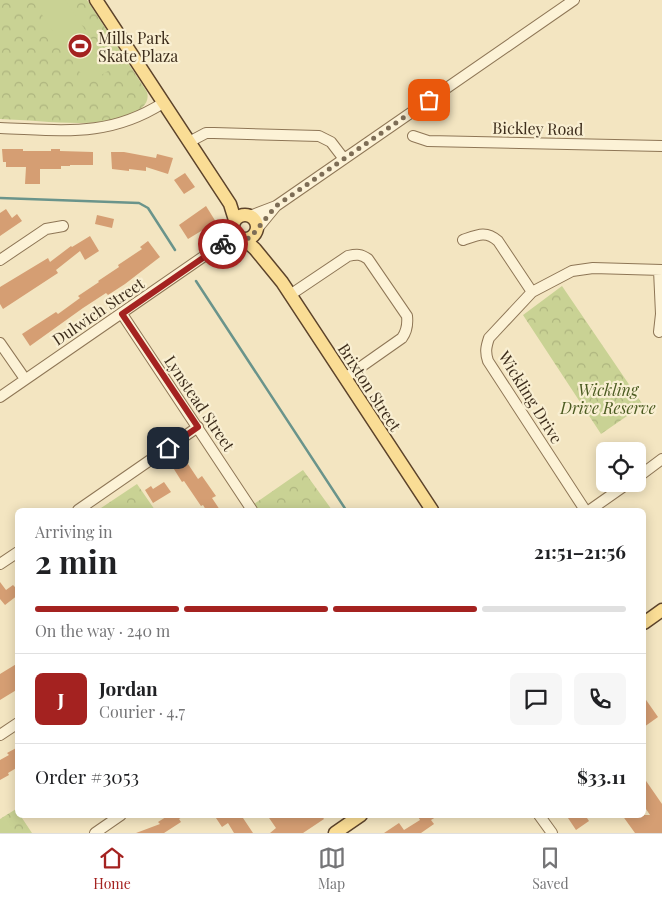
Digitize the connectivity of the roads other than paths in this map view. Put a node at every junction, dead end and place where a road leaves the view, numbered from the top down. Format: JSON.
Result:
{"nodes":[{"id":1,"x":96,"y":0,"type":"edge"},
{"id":2,"x":574,"y":0,"type":"edge"},
{"id":3,"x":163,"y":103,"type":"junction"},
{"id":4,"x":0,"y":128,"type":"edge"},
{"id":5,"x":413,"y":136,"type":"dead end"},
{"id":6,"x":189,"y":142,"type":"junction"},
{"id":7,"x":662,"y":146,"type":"edge"},
{"id":8,"x":344,"y":159,"type":"junction"},
{"id":9,"x":276,"y":206,"type":"junction"},
{"id":10,"x":63,"y":226,"type":"dead end"},
{"id":11,"x":241,"y":226,"type":"junction"},
{"id":12,"x":256,"y":230,"type":"junction"},
{"id":13,"x":463,"y":240,"type":"dead end"},
{"id":14,"x":0,"y":260,"type":"edge"},
{"id":15,"x":661,"y":270,"type":"edge"},
{"id":16,"x":282,"y":282,"type":"junction"},
{"id":17,"x":532,"y":292,"type":"junction"},
{"id":18,"x":290,"y":295,"type":"junction"},
{"id":19,"x":122,"y":314,"type":"junction"},
{"id":20,"x":659,"y":332,"type":"dead end"},
{"id":21,"x":0,"y":343,"type":"edge"},
{"id":22,"x":345,"y":378,"type":"junction"},
{"id":23,"x":25,"y":379,"type":"junction"},
{"id":24,"x":0,"y":397,"type":"edge"},
{"id":25,"x":198,"y":427,"type":"junction"},
{"id":26,"x":662,"y":459,"type":"edge"},
{"id":27,"x":646,"y":470,"type":"edge"},
{"id":28,"x":616,"y":492,"type":"edge"},
{"id":29,"x":81,"y":508,"type":"edge"},
{"id":30,"x":251,"y":508,"type":"edge"},
{"id":31,"x":431,"y":508,"type":"edge"},
{"id":32,"x":584,"y":508,"type":"edge"},
{"id":33,"x":593,"y":508,"type":"edge"},
{"id":34,"x":15,"y":554,"type":"edge"},
{"id":35,"x":0,"y":564,"type":"edge"},
{"id":36,"x":662,"y":610,"type":"edge"},
{"id":37,"x":646,"y":622,"type":"edge"},
{"id":38,"x":15,"y":725,"type":"edge"},
{"id":39,"x":0,"y":736,"type":"edge"},
{"id":40,"x":117,"y":818,"type":"edge"},
{"id":41,"x":357,"y":818,"type":"edge"},
{"id":42,"x":541,"y":818,"type":"edge"},
{"id":43,"x":95,"y":833,"type":"edge"},
{"id":44,"x":335,"y":833,"type":"edge"},
{"id":45,"x":552,"y":833,"type":"edge"}],
"edges":[{"from":1,"to":3,"type":"main road","name":"Brixton Street"},
{"from":2,"to":8,"type":"street","name":"Dulwich Street"},
{"from":3,"to":4,"type":"street"},
{"from":3,"to":6,"type":"main road","name":"Brixton Street"},
{"from":5,"to":7,"type":"street","name":"Bickley Road"},
{"from":6,"to":8,"type":"street"},
{"from":6,"to":11,"type":"main road","name":"Brixton Street"},
{"from":8,"to":9,"type":"street","name":"Dulwich Street"},
{"from":9,"to":11,"type":"street","name":"Dulwich Street"},
{"from":9,"to":12,"type":"street","name":"Dulwich Street"},
{"from":10,"to":14,"type":"street"},
{"from":11,"to":12,"type":"main road","name":"Brixton Street"},
{"from":11,"to":16,"type":"main road","name":"Brixton Street"},
{"from":11,"to":19,"type":"street","name":"Dulwich Street"},
{"from":12,"to":16,"type":"main road","name":"Brixton Street"},
{"from":13,"to":17,"type":"street"},
{"from":15,"to":17,"type":"street","name":"Wickling Drive"},
{"from":15,"to":20,"type":"street"},
{"from":16,"to":18,"type":"main road","name":"Brixton Street"},
{"from":17,"to":32,"type":"street","name":"Wickling Drive"},
{"from":18,"to":22,"type":"main road","name":"Brixton Street"},
{"from":18,"to":22,"type":"street"},
{"from":19,"to":23,"type":"street","name":"Dulwich Street"},
{"from":19,"to":25,"type":"street","name":"Lynstead Street"},
{"from":21,"to":23,"type":"street"},
{"from":22,"to":31,"type":"main road","name":"Brixton Street"},
{"from":23,"to":24,"type":"street","name":"Dulwich Street"},
{"from":25,"to":29,"type":"street"},
{"from":25,"to":30,"type":"street","name":"Lynstead Street"},
{"from":26,"to":27,"type":"street"},
{"from":28,"to":33,"type":"street"},
{"from":34,"to":35,"type":"street"},
{"from":36,"to":37,"type":"main road"},
{"from":38,"to":39,"type":"street"},
{"from":40,"to":43,"type":"street"},
{"from":41,"to":44,"type":"main road"},
{"from":42,"to":45,"type":"street"}]}
